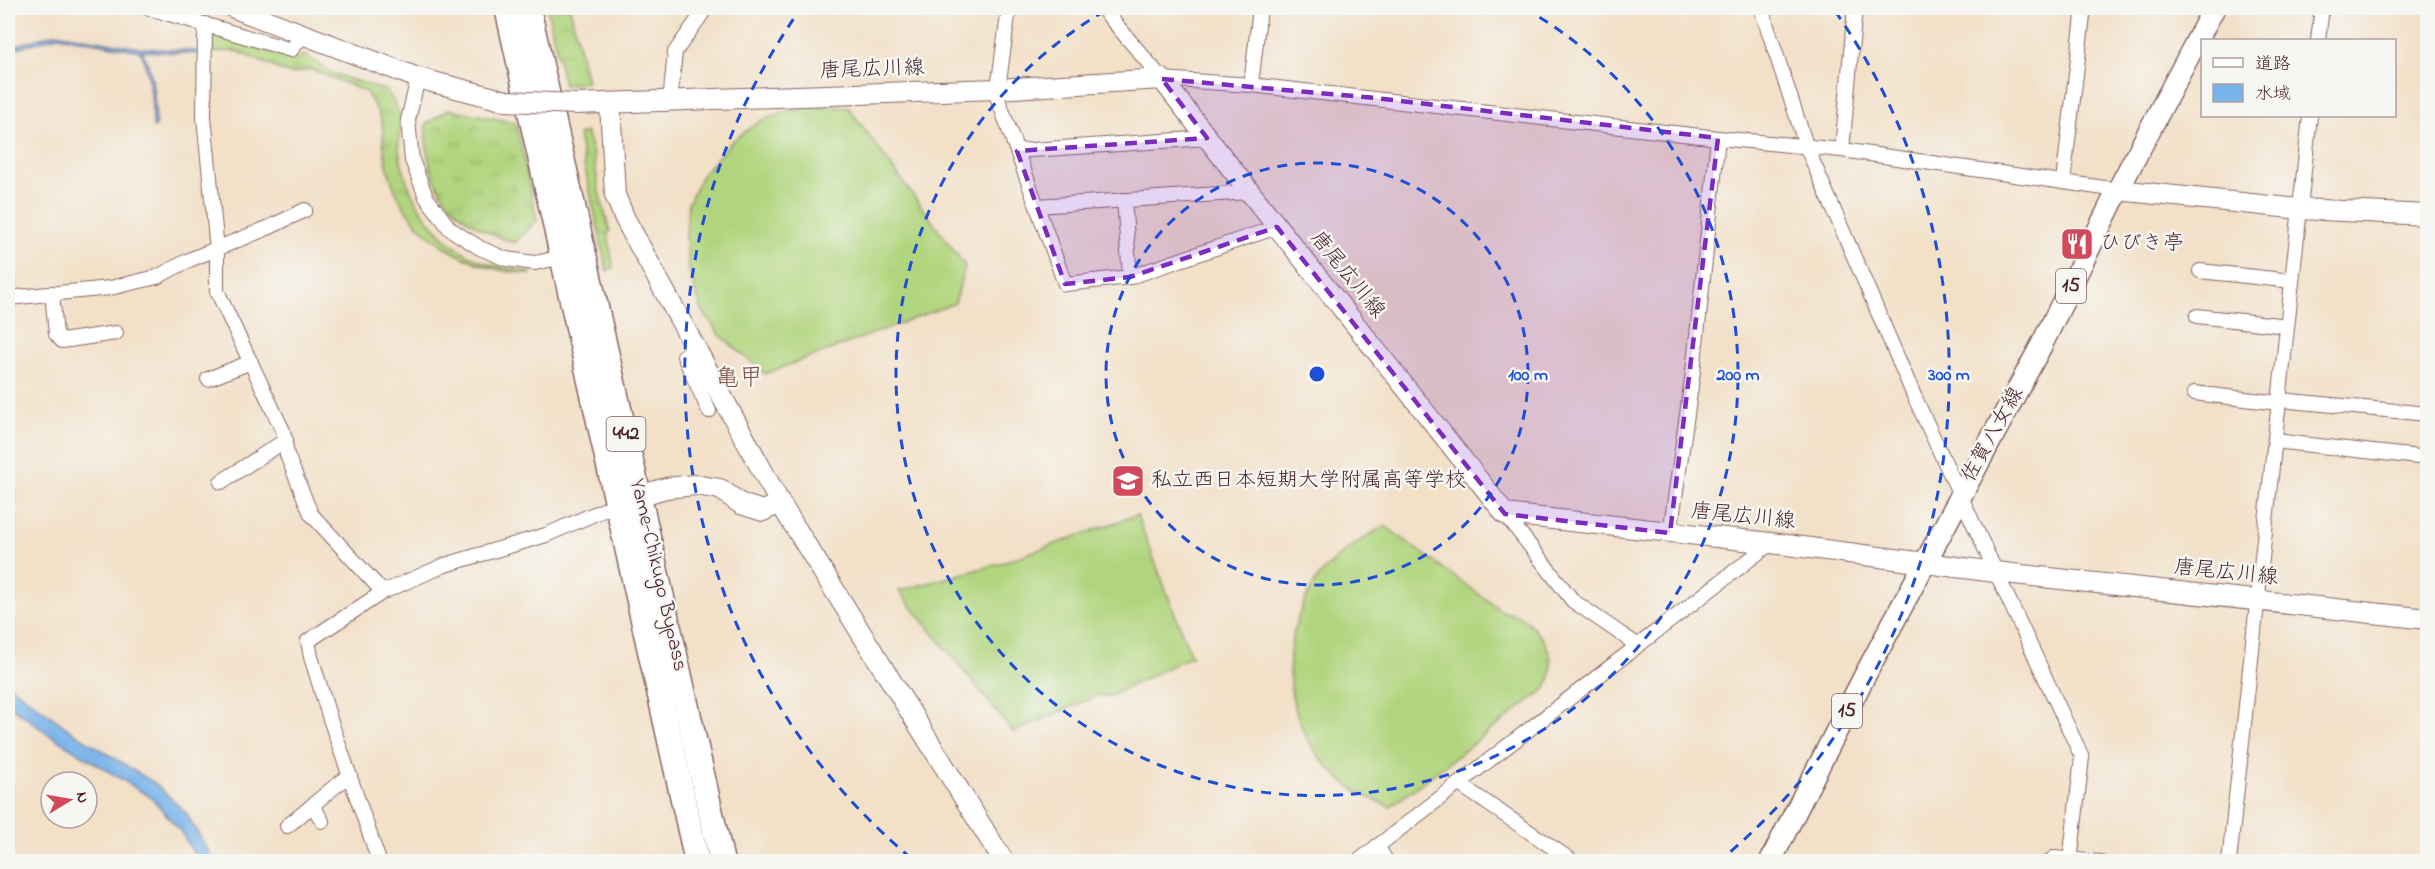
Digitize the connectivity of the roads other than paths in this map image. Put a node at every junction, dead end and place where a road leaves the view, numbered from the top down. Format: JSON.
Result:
{"nodes":[{"id":1,"x":149,"y":8,"type":"edge"},
{"id":2,"x":234,"y":8,"type":"edge"},
{"id":3,"x":507,"y":8,"type":"edge"},
{"id":4,"x":528,"y":8,"type":"edge"},
{"id":5,"x":706,"y":8,"type":"edge"},
{"id":6,"x":1009,"y":8,"type":"edge"},
{"id":7,"x":1102,"y":8,"type":"edge"},
{"id":8,"x":1260,"y":8,"type":"edge"},
{"id":9,"x":1761,"y":8,"type":"edge"},
{"id":10,"x":1855,"y":8,"type":"edge"},
{"id":11,"x":2084,"y":8,"type":"edge"},
{"id":12,"x":2214,"y":8,"type":"edge"},
{"id":13,"x":2322,"y":8,"type":"edge"},
{"id":14,"x":205,"y":24,"type":"junction"},
{"id":15,"x":304,"y":34,"type":"junction"},
{"id":16,"x":2318,"y":39,"type":"edge"},
{"id":17,"x":418,"y":78,"type":"junction"},
{"id":18,"x":1162,"y":79,"type":"junction"},
{"id":19,"x":1251,"y":85,"type":"junction"},
{"id":20,"x":997,"y":89,"type":"junction"},
{"id":21,"x":670,"y":102,"type":"junction"},
{"id":22,"x":610,"y":103,"type":"junction"},
{"id":23,"x":2310,"y":117,"type":"edge"},
{"id":24,"x":1207,"y":138,"type":"junction"},
{"id":25,"x":1718,"y":138,"type":"junction"},
{"id":26,"x":1807,"y":148,"type":"junction"},
{"id":27,"x":1842,"y":150,"type":"junction"},
{"id":28,"x":1017,"y":151,"type":"junction"},
{"id":29,"x":2063,"y":182,"type":"junction"},
{"id":30,"x":2118,"y":190,"type":"junction"},
{"id":31,"x":1249,"y":192,"type":"junction"},
{"id":32,"x":1124,"y":200,"type":"junction"},
{"id":33,"x":1037,"y":206,"type":"junction"},
{"id":34,"x":2300,"y":209,"type":"junction"},
{"id":35,"x":305,"y":210,"type":"dead end"},
{"id":36,"x":2427,"y":215,"type":"edge"},
{"id":37,"x":1277,"y":227,"type":"junction"},
{"id":38,"x":217,"y":250,"type":"junction"},
{"id":39,"x":573,"y":254,"type":"junction"},
{"id":40,"x":2200,"y":271,"type":"dead end"},
{"id":41,"x":1130,"y":277,"type":"junction"},
{"id":42,"x":2292,"y":281,"type":"junction"},
{"id":43,"x":52,"y":293,"type":"junction"},
{"id":44,"x":8,"y":298,"type":"edge"},
{"id":45,"x":2197,"y":316,"type":"dead end"},
{"id":46,"x":2288,"y":326,"type":"junction"},
{"id":47,"x":116,"y":333,"type":"dead end"},
{"id":48,"x":695,"y":348,"type":"junction"},
{"id":49,"x":251,"y":362,"type":"junction"},
{"id":50,"x":208,"y":379,"type":"dead end"},
{"id":51,"x":2194,"y":393,"type":"dead end"},
{"id":52,"x":2280,"y":401,"type":"junction"},
{"id":53,"x":710,"y":411,"type":"dead end"},
{"id":54,"x":2427,"y":414,"type":"edge"},
{"id":55,"x":286,"y":440,"type":"junction"},
{"id":56,"x":2275,"y":441,"type":"junction"},
{"id":57,"x":2427,"y":458,"type":"edge"},
{"id":58,"x":221,"y":482,"type":"dead end"},
{"id":59,"x":640,"y":495,"type":"junction"},
{"id":60,"x":1960,"y":495,"type":"junction"},
{"id":61,"x":780,"y":503,"type":"junction"},
{"id":62,"x":617,"y":504,"type":"junction"},
{"id":63,"x":1505,"y":514,"type":"junction"},
{"id":64,"x":1670,"y":533,"type":"junction"},
{"id":65,"x":1771,"y":543,"type":"junction"},
{"id":66,"x":1926,"y":563,"type":"junction"},
{"id":67,"x":1995,"y":572,"type":"junction"},
{"id":68,"x":383,"y":592,"type":"junction"},
{"id":69,"x":2257,"y":601,"type":"junction"},
{"id":70,"x":2427,"y":619,"type":"edge"},
{"id":71,"x":1638,"y":645,"type":"junction"},
{"id":72,"x":350,"y":776,"type":"junction"},
{"id":73,"x":1459,"y":784,"type":"junction"},
{"id":74,"x":313,"y":806,"type":"junction"},
{"id":75,"x":322,"y":821,"type":"dead end"},
{"id":76,"x":287,"y":826,"type":"dead end"},
{"id":77,"x":1377,"y":846,"type":"junction"},
{"id":78,"x":2070,"y":860,"type":"edge"},
{"id":79,"x":376,"y":861,"type":"edge"},
{"id":80,"x":697,"y":861,"type":"edge"},
{"id":81,"x":722,"y":861,"type":"edge"},
{"id":82,"x":1004,"y":861,"type":"edge"},
{"id":83,"x":1356,"y":861,"type":"edge"},
{"id":84,"x":1387,"y":861,"type":"edge"},
{"id":85,"x":1574,"y":861,"type":"edge"},
{"id":86,"x":1770,"y":861,"type":"edge"},
{"id":87,"x":2050,"y":861,"type":"edge"},
{"id":88,"x":2100,"y":861,"type":"edge"},
{"id":89,"x":2229,"y":861,"type":"edge"}],
"edges":[{"from":1,"to":14,"type":"street"},
{"from":2,"to":15,"type":"main road","name":"唐尾広川線"},
{"from":3,"to":39,"type":"highway","name":"Yame-Chikugo Bypass","number":"442"},
{"from":4,"to":39,"type":"highway","name":"Yame-Chikugo Bypass","number":"442"},
{"from":5,"to":21,"type":"street"},
{"from":6,"to":20,"type":"street"},
{"from":7,"to":18,"type":"street"},
{"from":8,"to":19,"type":"street"},
{"from":9,"to":26,"type":"street"},
{"from":10,"to":27,"type":"street"},
{"from":11,"to":29,"type":"street"},
{"from":12,"to":30,"type":"main road","name":"佐賀八女線","number":"15"},
{"from":13,"to":16,"type":"street"},
{"from":14,"to":15,"type":"street"},
{"from":14,"to":38,"type":"street"},
{"from":15,"to":17,"type":"main road","name":"唐尾広川線"},
{"from":17,"to":22,"type":"main road","name":"唐尾広川線","bridge":true},
{"from":17,"to":39,"type":"street"},
{"from":18,"to":19,"type":"street"},
{"from":18,"to":20,"type":"main road","name":"唐尾広川線"},
{"from":18,"to":24,"type":"main road","name":"唐尾広川線"},
{"from":19,"to":25,"type":"street"},
{"from":20,"to":21,"type":"main road","name":"唐尾広川線"},
{"from":20,"to":28,"type":"street"},
{"from":21,"to":22,"type":"main road","name":"唐尾広川線"},
{"from":22,"to":48,"type":"main road"},
{"from":23,"to":34,"type":"street"},
{"from":24,"to":28,"type":"street"},
{"from":24,"to":31,"type":"main road","name":"唐尾広川線"},
{"from":25,"to":26,"type":"street"},
{"from":25,"to":64,"type":"street"},
{"from":26,"to":27,"type":"street"},
{"from":26,"to":60,"type":"street"},
{"from":27,"to":29,"type":"street"},
{"from":28,"to":33,"type":"street"},
{"from":29,"to":30,"type":"street"},
{"from":30,"to":34,"type":"main road"},
{"from":30,"to":60,"type":"main road","name":"佐賀八女線","number":"15"},
{"from":31,"to":32,"type":"street"},
{"from":31,"to":37,"type":"main road","name":"唐尾広川線"},
{"from":32,"to":33,"type":"street"},
{"from":32,"to":41,"type":"street"},
{"from":33,"to":41,"type":"street"},
{"from":34,"to":36,"type":"main road"},
{"from":34,"to":42,"type":"street"},
{"from":35,"to":38,"type":"street"},
{"from":37,"to":41,"type":"street"},
{"from":37,"to":63,"type":"main road","name":"唐尾広川線"},
{"from":38,"to":43,"type":"street"},
{"from":38,"to":49,"type":"street"},
{"from":39,"to":59,"type":"highway","name":"Yame-Chikugo Bypass","number":"442"},
{"from":39,"to":62,"type":"highway","name":"Yame-Chikugo Bypass","number":"442"},
{"from":40,"to":42,"type":"street"},
{"from":42,"to":46,"type":"street"},
{"from":43,"to":44,"type":"street"},
{"from":43,"to":47,"type":"street"},
{"from":45,"to":46,"type":"street"},
{"from":46,"to":52,"type":"street"},
{"from":48,"to":53,"type":"street"},
{"from":48,"to":61,"type":"main road"},
{"from":49,"to":50,"type":"street"},
{"from":49,"to":55,"type":"street"},
{"from":51,"to":52,"type":"street"},
{"from":52,"to":54,"type":"street"},
{"from":52,"to":56,"type":"street"},
{"from":55,"to":58,"type":"street"},
{"from":55,"to":68,"type":"street"},
{"from":56,"to":57,"type":"street"},
{"from":56,"to":69,"type":"street"},
{"from":59,"to":61,"type":"main road"},
{"from":59,"to":62,"type":"main road"},
{"from":59,"to":81,"type":"highway","name":"Yame-Chikugo Bypass","number":"442"},
{"from":60,"to":66,"type":"main road","name":"佐賀八女線","number":"15"},
{"from":60,"to":67,"type":"street"},
{"from":61,"to":82,"type":"main road"},
{"from":62,"to":68,"type":"street"},
{"from":62,"to":80,"type":"highway","name":"Yame-Chikugo Bypass","number":"442"},
{"from":63,"to":64,"type":"main road","name":"唐尾広川線"},
{"from":63,"to":71,"type":"street"},
{"from":64,"to":65,"type":"main road","name":"唐尾広川線"},
{"from":65,"to":66,"type":"main road","name":"唐尾広川線"},
{"from":65,"to":71,"type":"street"},
{"from":66,"to":67,"type":"main road","name":"唐尾広川線"},
{"from":66,"to":86,"type":"main road","name":"佐賀八女線","number":"15"},
{"from":67,"to":69,"type":"main road","name":"唐尾広川線"},
{"from":67,"to":78,"type":"street"},
{"from":68,"to":72,"type":"street"},
{"from":69,"to":70,"type":"main road","name":"唐尾広川線"},
{"from":69,"to":89,"type":"street"},
{"from":71,"to":73,"type":"street"},
{"from":72,"to":74,"type":"street"},
{"from":72,"to":79,"type":"street"},
{"from":73,"to":77,"type":"street"},
{"from":73,"to":85,"type":"street"},
{"from":74,"to":75,"type":"street"},
{"from":74,"to":76,"type":"street"},
{"from":77,"to":83,"type":"street"},
{"from":77,"to":84,"type":"street"},
{"from":78,"to":87,"type":"street"},
{"from":78,"to":88,"type":"street"}]}
